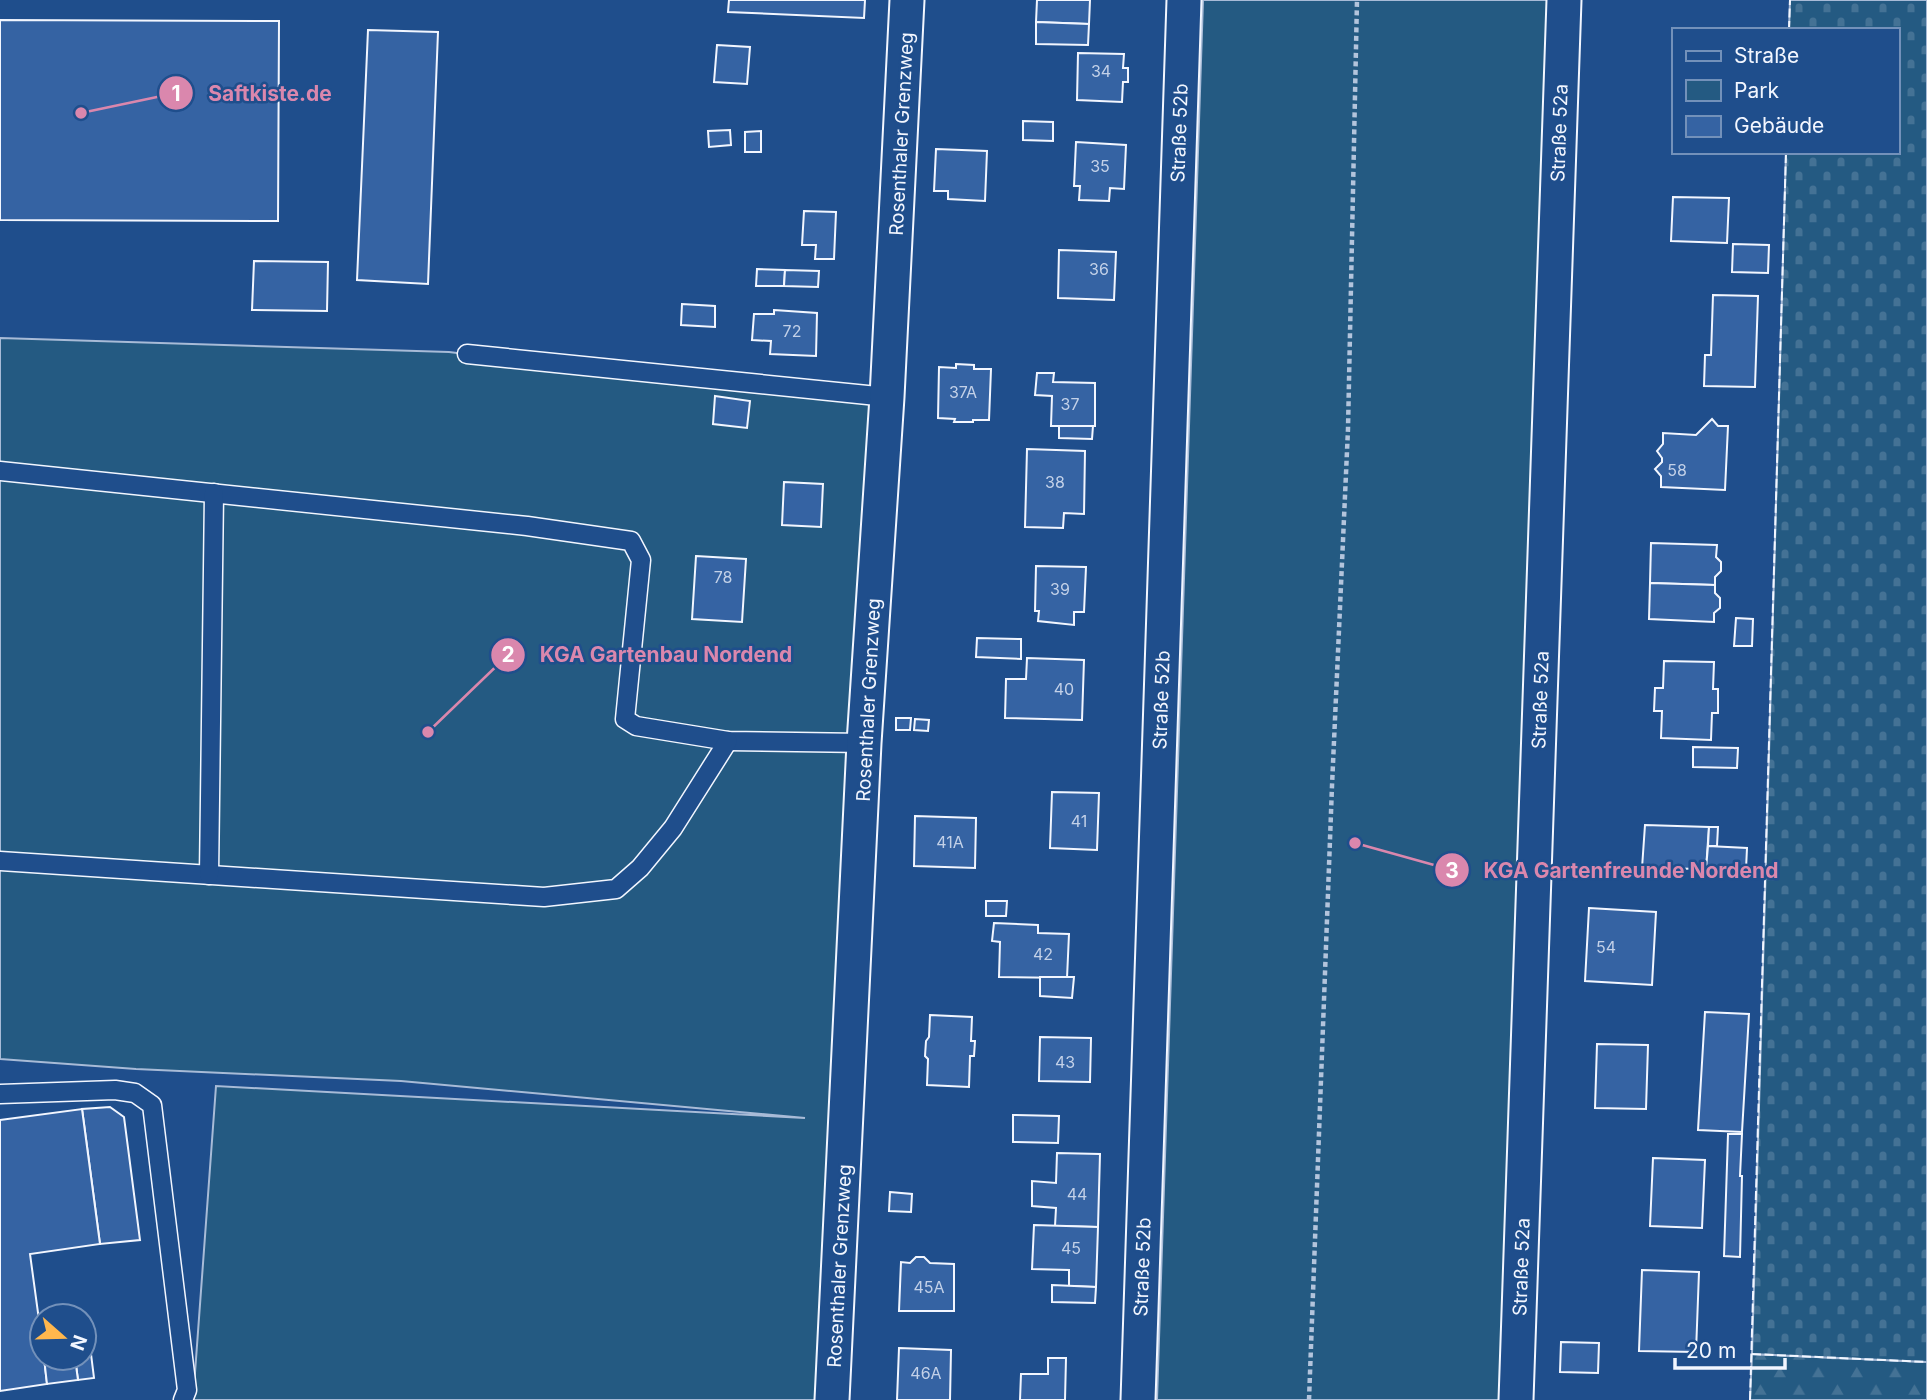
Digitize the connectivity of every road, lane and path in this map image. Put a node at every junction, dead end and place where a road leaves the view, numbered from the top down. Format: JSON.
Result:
{"nodes":[{"id":1,"x":907,"y":0,"type":"edge"},
{"id":2,"x":1184,"y":0,"type":"edge"},
{"id":3,"x":1357,"y":0,"type":"edge"},
{"id":4,"x":1564,"y":0,"type":"edge"},
{"id":5,"x":467,"y":354,"type":"dead end"},
{"id":6,"x":887,"y":397,"type":"junction"},
{"id":7,"x":0,"y":471,"type":"edge"},
{"id":8,"x":214,"y":493,"type":"junction"},
{"id":9,"x":728,"y":741,"type":"junction"},
{"id":10,"x":864,"y":743,"type":"junction"},
{"id":11,"x":0,"y":861,"type":"edge"},
{"id":12,"x":209,"y":875,"type":"junction"},
{"id":13,"x":0,"y":1094,"type":"edge"},
{"id":14,"x":183,"y":1400,"type":"edge"},
{"id":15,"x":832,"y":1400,"type":"edge"},
{"id":16,"x":1138,"y":1400,"type":"edge"},
{"id":17,"x":1309,"y":1400,"type":"edge"},
{"id":18,"x":1516,"y":1400,"type":"edge"}],
"edges":[{"from":1,"to":6,"type":"street","name":"Rosenthaler Grenzweg"},
{"from":2,"to":16,"type":"street","name":"Straße 52b"},
{"from":3,"to":17,"type":"path"},
{"from":4,"to":18,"type":"street","name":"Straße 52a"},
{"from":5,"to":6,"type":"lane"},
{"from":6,"to":10,"type":"street","name":"Rosenthaler Grenzweg"},
{"from":7,"to":8,"type":"lane"},
{"from":8,"to":9,"type":"lane"},
{"from":8,"to":12,"type":"lane"},
{"from":9,"to":10,"type":"lane"},
{"from":9,"to":12,"type":"lane"},
{"from":10,"to":15,"type":"street","name":"Rosenthaler Grenzweg"},
{"from":11,"to":12,"type":"lane"},
{"from":13,"to":14,"type":"lane"}]}
